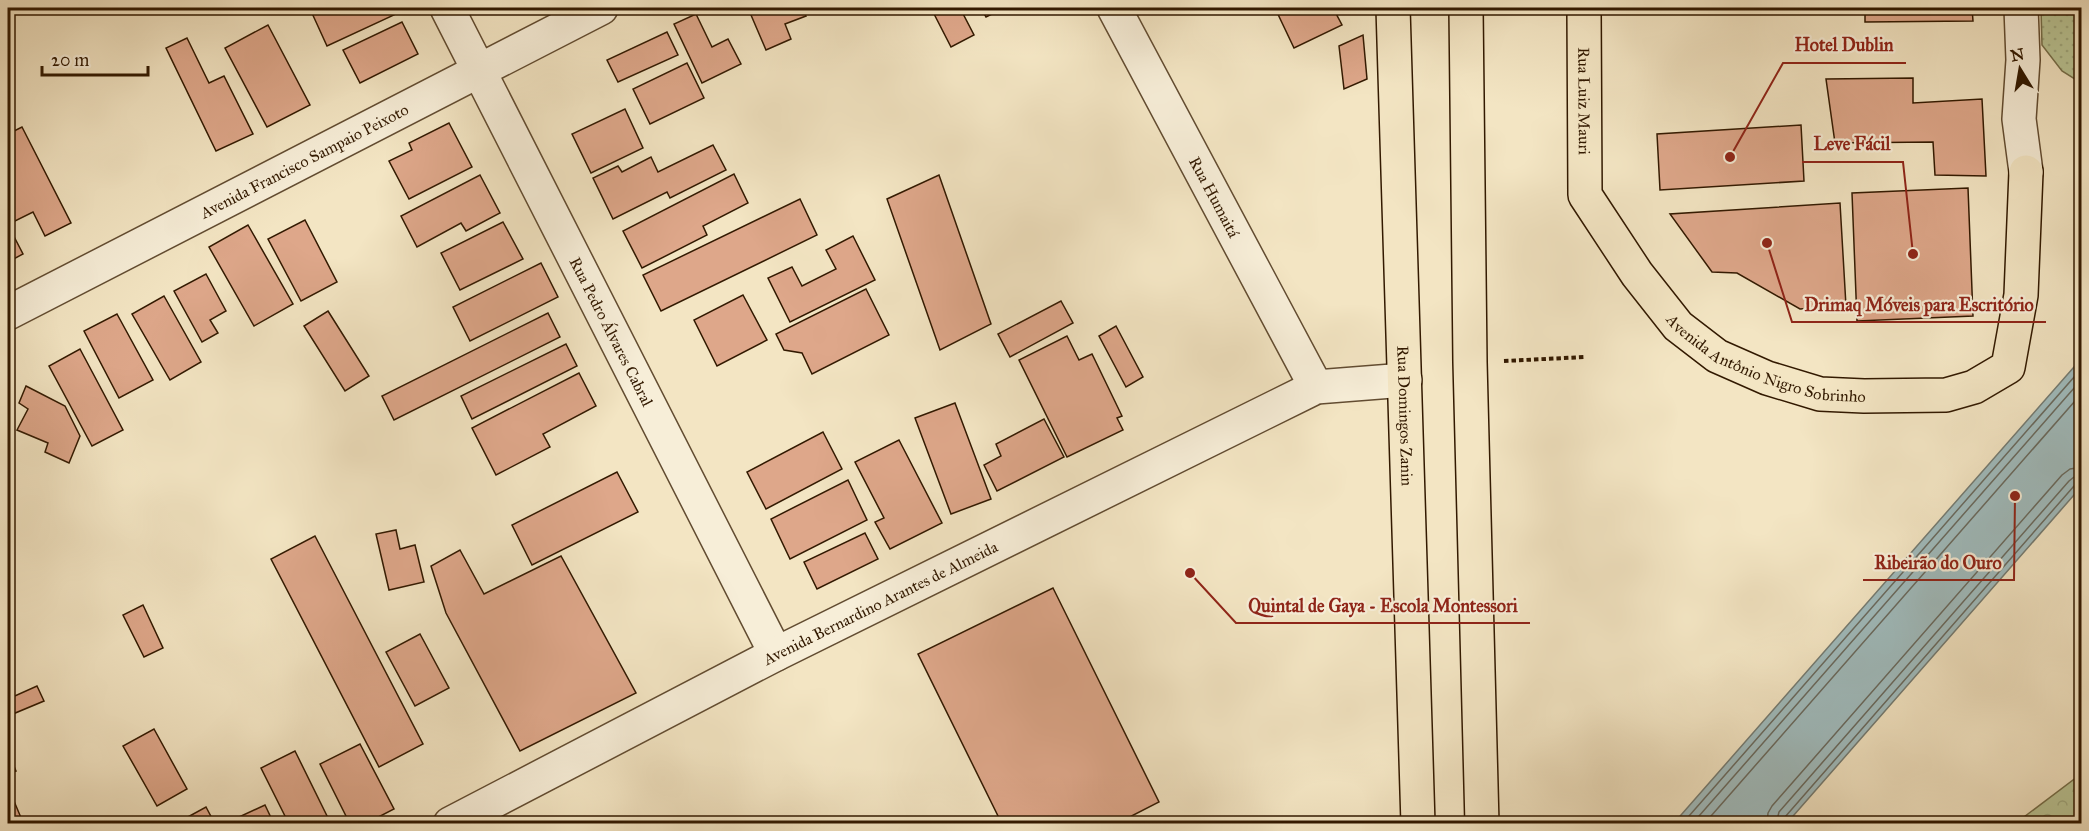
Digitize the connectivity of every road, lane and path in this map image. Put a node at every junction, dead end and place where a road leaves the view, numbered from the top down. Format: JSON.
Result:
{"nodes":[{"id":1,"x":447,"y":8,"type":"edge"},
{"id":2,"x":601,"y":8,"type":"edge"},
{"id":3,"x":1114,"y":8,"type":"edge"},
{"id":4,"x":1393,"y":8,"type":"edge"},
{"id":5,"x":1466,"y":8,"type":"edge"},
{"id":6,"x":1584,"y":8,"type":"edge"},
{"id":7,"x":2020,"y":8,"type":"edge"},
{"id":8,"x":478,"y":70,"type":"junction"},
{"id":9,"x":2026,"y":172,"type":"joint"},
{"id":10,"x":1585,"y":195,"type":"joint"},
{"id":11,"x":8,"y":313,"type":"edge"},
{"id":12,"x":1584,"y":357,"type":"dead end"},
{"id":13,"x":1470,"y":362,"type":"junction"},
{"id":14,"x":1405,"y":380,"type":"junction"},
{"id":15,"x":1316,"y":387,"type":"junction"},
{"id":16,"x":776,"y":654,"type":"junction"},
{"id":17,"x":450,"y":824,"type":"edge"},
{"id":18,"x":1418,"y":824,"type":"edge"},
{"id":19,"x":1482,"y":824,"type":"edge"}],
"edges":[{"from":1,"to":8,"type":"street","name":"Rua Pedro Álvares Cabral"},
{"from":2,"to":8,"type":"street","name":"Avenida Francisco Sampaio Peixoto"},
{"from":3,"to":15,"type":"street","name":"Rua Humaitá"},
{"from":4,"to":14,"type":"main road","name":"Rua Domingos Zanin"},
{"from":5,"to":13,"type":"main road"},
{"from":6,"to":10,"type":"main road","name":"Rua Luiz Mauri"},
{"from":7,"to":9,"type":"street"},
{"from":8,"to":11,"type":"street","name":"Avenida Francisco Sampaio Peixoto"},
{"from":8,"to":16,"type":"street","name":"Rua Pedro Álvares Cabral"},
{"from":9,"to":10,"type":"main road","name":"Avenida Antônio Nigro Sobrinho"},
{"from":12,"to":13,"type":"path"},
{"from":13,"to":19,"type":"main road"},
{"from":14,"to":15,"type":"street"},
{"from":14,"to":18,"type":"main road","name":"Rua Domingos Zanin"},
{"from":15,"to":16,"type":"street","name":"Avenida Bernardino Arantes de Almeida"},
{"from":16,"to":17,"type":"street","name":"Avenida Bernardino Arantes de Almeida"}]}
